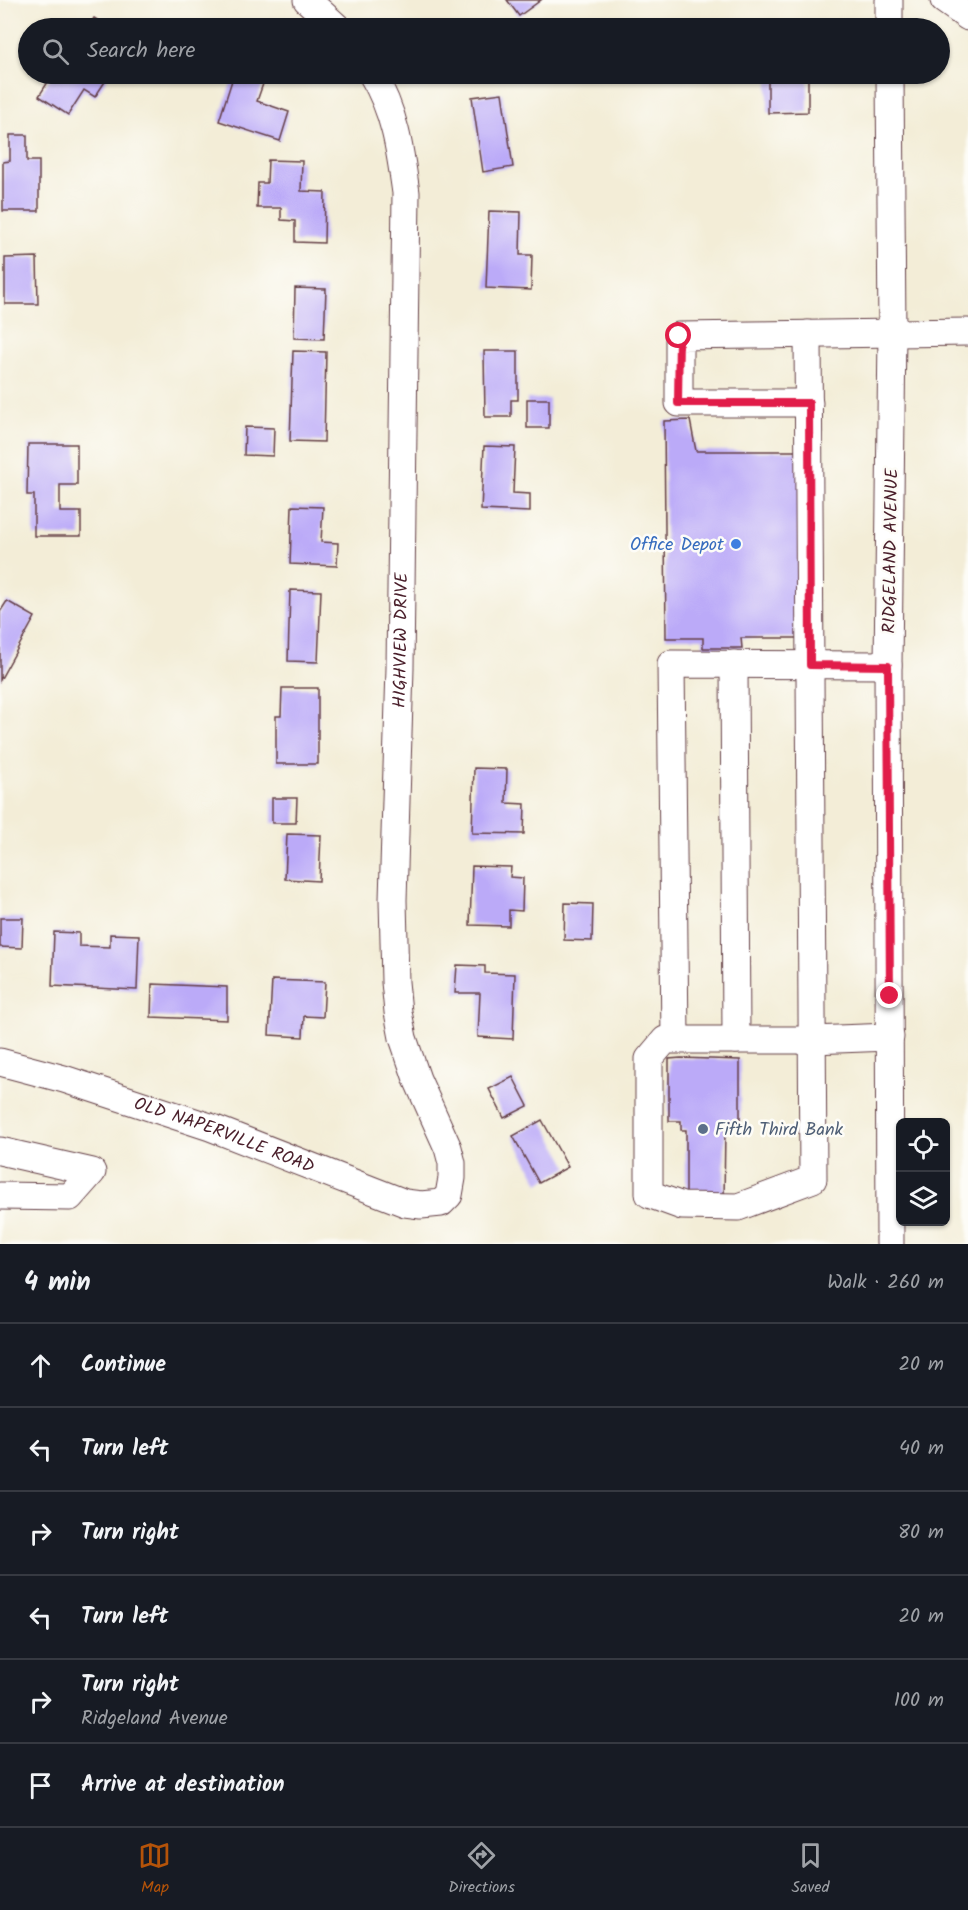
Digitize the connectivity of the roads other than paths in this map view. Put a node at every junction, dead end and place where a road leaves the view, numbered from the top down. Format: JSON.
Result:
{"nodes":[{"id":1,"x":307,"y":0,"type":"edge"},
{"id":2,"x":889,"y":0,"type":"edge"},
{"id":3,"x":944,"y":0,"type":"edge"},
{"id":4,"x":968,"y":17,"type":"edge"},
{"id":5,"x":328,"y":18,"type":"edge"},
{"id":6,"x":890,"y":18,"type":"edge"},
{"id":7,"x":377,"y":84,"type":"edge"},
{"id":8,"x":890,"y":84,"type":"edge"},
{"id":9,"x":968,"y":332,"type":"edge"},
{"id":10,"x":892,"y":333,"type":"junction"},
{"id":11,"x":808,"y":334,"type":"junction"},
{"id":12,"x":809,"y":403,"type":"junction"},
{"id":13,"x":734,"y":664,"type":"junction"},
{"id":14,"x":810,"y":665,"type":"junction"},
{"id":15,"x":888,"y":666,"type":"junction"},
{"id":16,"x":890,"y":1037,"type":"junction"},
{"id":17,"x":675,"y":1040,"type":"junction"},
{"id":18,"x":736,"y":1040,"type":"junction"},
{"id":19,"x":812,"y":1040,"type":"junction"},
{"id":20,"x":0,"y":1062,"type":"edge"},
{"id":21,"x":0,"y":1151,"type":"edge"},
{"id":22,"x":0,"y":1196,"type":"edge"},
{"id":23,"x":446,"y":1200,"type":"joint"},
{"id":24,"x":890,"y":1244,"type":"edge"}],
"edges":[{"from":1,"to":5,"type":"street"},
{"from":2,"to":6,"type":"street"},
{"from":3,"to":4,"type":"street"},
{"from":7,"to":23,"type":"street","name":"HIGHVIEW DRIVE"},
{"from":8,"to":10,"type":"street","name":"RIDGELAND AVENUE"},
{"from":9,"to":10,"type":"street"},
{"from":10,"to":11,"type":"street"},
{"from":10,"to":15,"type":"street","name":"RIDGELAND AVENUE"},
{"from":11,"to":12,"type":"street"},
{"from":11,"to":12,"type":"street"},
{"from":12,"to":14,"type":"street"},
{"from":13,"to":14,"type":"street"},
{"from":13,"to":17,"type":"street"},
{"from":13,"to":18,"type":"street"},
{"from":14,"to":15,"type":"street"},
{"from":14,"to":19,"type":"street"},
{"from":15,"to":16,"type":"street","name":"RIDGELAND AVENUE"},
{"from":16,"to":19,"type":"street"},
{"from":16,"to":24,"type":"street","name":"RIDGELAND AVENUE"},
{"from":17,"to":18,"type":"street"},
{"from":17,"to":19,"type":"street"},
{"from":18,"to":19,"type":"street"},
{"from":20,"to":23,"type":"street","name":"OLD NAPERVILLE ROAD"},
{"from":21,"to":22,"type":"street"}]}
